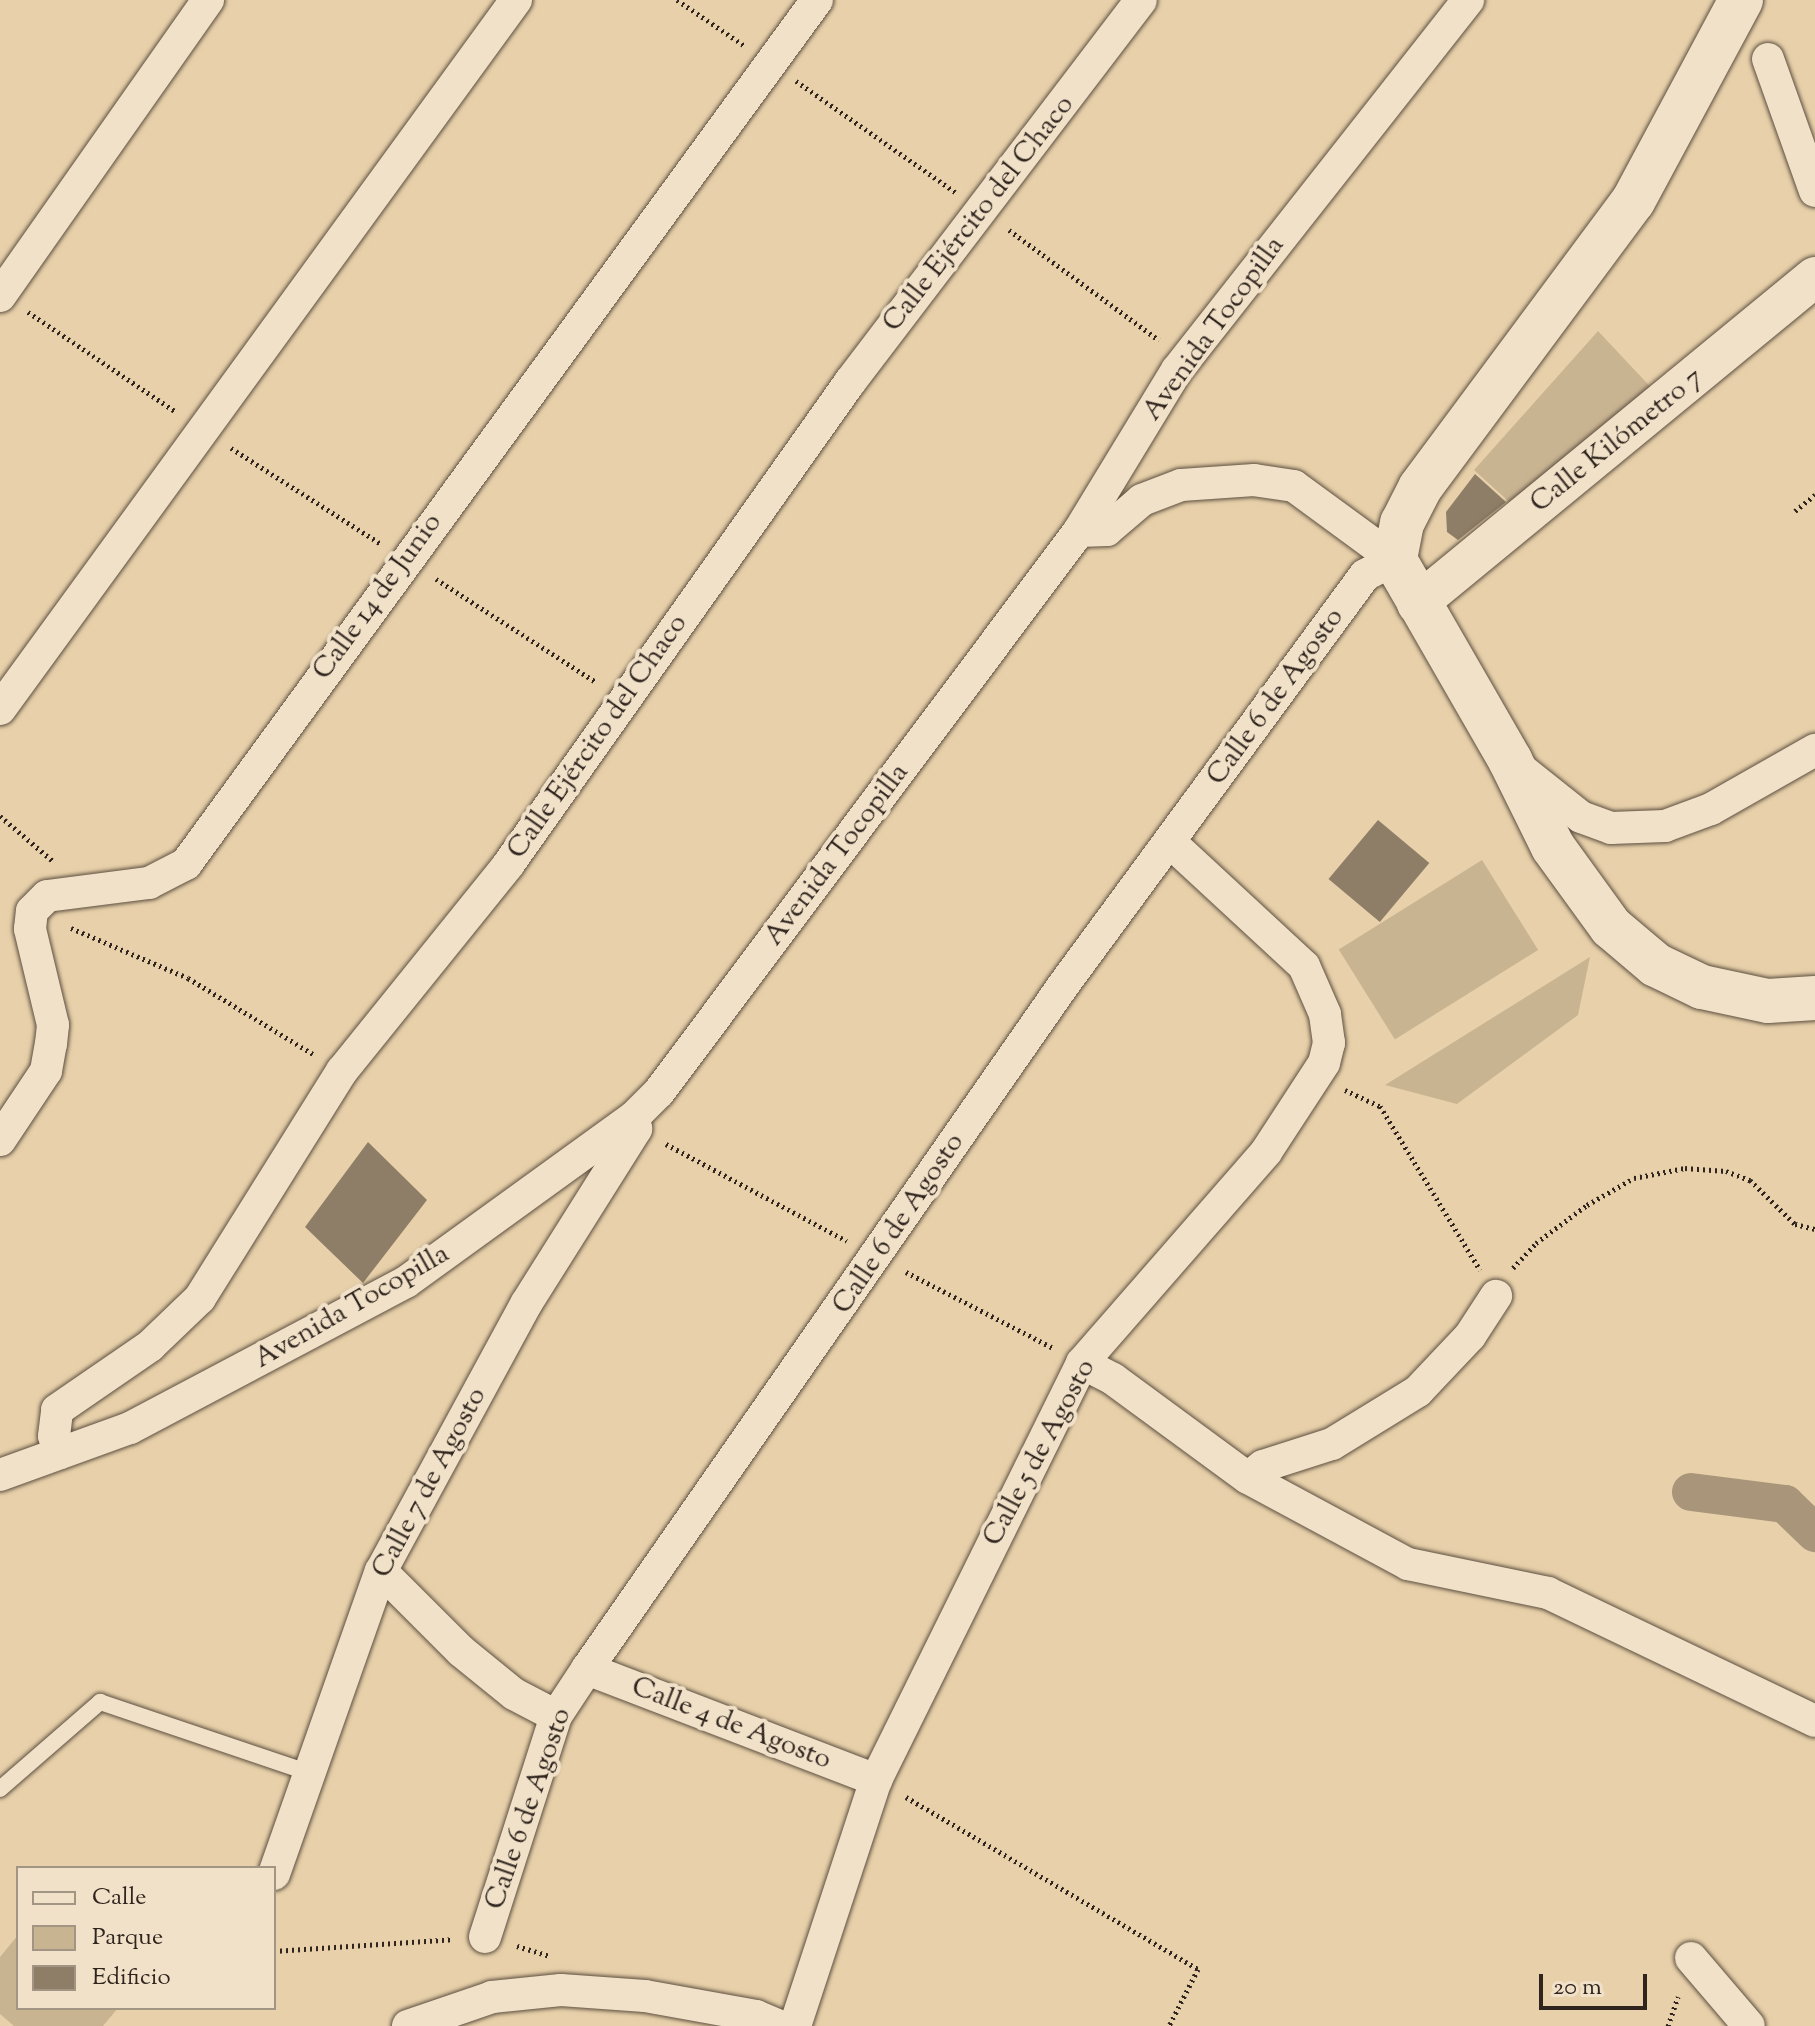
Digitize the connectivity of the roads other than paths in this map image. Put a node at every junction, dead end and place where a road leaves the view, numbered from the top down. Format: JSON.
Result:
{"nodes":[{"id":1,"x":208,"y":0,"type":"edge"},
{"id":2,"x":516,"y":0,"type":"edge"},
{"id":3,"x":817,"y":0,"type":"edge"},
{"id":4,"x":1141,"y":0,"type":"edge"},
{"id":5,"x":1468,"y":0,"type":"edge"},
{"id":6,"x":1741,"y":0,"type":"edge"},
{"id":7,"x":1768,"y":59,"type":"dead end"},
{"id":8,"x":1815,"y":191,"type":"edge"},
{"id":9,"x":1815,"y":277,"type":"edge"},
{"id":10,"x":1,"y":295,"type":"edge"},
{"id":11,"x":1079,"y":531,"type":"junction"},
{"id":12,"x":1395,"y":560,"type":"junction"},
{"id":13,"x":1417,"y":604,"type":"junction"},
{"id":14,"x":0,"y":709,"type":"edge"},
{"id":15,"x":1815,"y":750,"type":"edge"},
{"id":16,"x":1510,"y":760,"type":"junction"},
{"id":17,"x":1171,"y":843,"type":"junction"},
{"id":18,"x":1815,"y":998,"type":"edge"},
{"id":19,"x":634,"y":1117,"type":"junction"},
{"id":20,"x":0,"y":1140,"type":"edge"},
{"id":21,"x":1496,"y":1296,"type":"road end"},
{"id":22,"x":1082,"y":1363,"type":"junction"},
{"id":23,"x":60,"y":1453,"type":"junction"},
{"id":24,"x":0,"y":1475,"type":"edge"},
{"id":25,"x":1248,"y":1478,"type":"junction"},
{"id":26,"x":381,"y":1571,"type":"junction"},
{"id":27,"x":587,"y":1669,"type":"junction"},
{"id":28,"x":556,"y":1716,"type":"junction"},
{"id":29,"x":1815,"y":1721,"type":"edge"},
{"id":30,"x":310,"y":1773,"type":"junction"},
{"id":31,"x":876,"y":1780,"type":"junction"},
{"id":32,"x":0,"y":1789,"type":"edge"},
{"id":33,"x":276,"y":1868,"type":"edge"},
{"id":34,"x":485,"y":1937,"type":"road end"},
{"id":35,"x":1691,"y":1958,"type":"dead end"},
{"id":36,"x":768,"y":2021,"type":"edge"},
{"id":37,"x":408,"y":2026,"type":"edge"},
{"id":38,"x":795,"y":2026,"type":"edge"},
{"id":39,"x":1749,"y":2026,"type":"edge"}],
"edges":[{"from":1,"to":10,"type":"street"},
{"from":2,"to":14,"type":"street"},
{"from":3,"to":20,"type":"street","name":"Calle 14 de Junio"},
{"from":4,"to":23,"type":"street","name":"Calle Ejército del Chaco"},
{"from":5,"to":11,"type":"street","name":"Avenida Tocopilla"},
{"from":6,"to":12,"type":"main road"},
{"from":7,"to":8,"type":"street"},
{"from":9,"to":13,"type":"street","name":"Calle Kilómetro 7"},
{"from":11,"to":12,"type":"street"},
{"from":11,"to":19,"type":"street","name":"Avenida Tocopilla"},
{"from":12,"to":13,"type":"main road"},
{"from":12,"to":17,"type":"street","name":"Calle 6 de Agosto"},
{"from":13,"to":16,"type":"main road"},
{"from":15,"to":16,"type":"street"},
{"from":16,"to":18,"type":"main road"},
{"from":17,"to":22,"type":"street","name":"Calle 5 de Agosto"},
{"from":17,"to":27,"type":"street","name":"Calle 6 de Agosto"},
{"from":19,"to":23,"type":"street","name":"Avenida Tocopilla"},
{"from":19,"to":26,"type":"street","name":"Calle 7 de Agosto"},
{"from":21,"to":25,"type":"street"},
{"from":22,"to":25,"type":"street"},
{"from":22,"to":31,"type":"street","name":"Calle 5 de Agosto"},
{"from":23,"to":24,"type":"street","name":"Avenida Tocopilla"},
{"from":25,"to":29,"type":"street"},
{"from":26,"to":28,"type":"street"},
{"from":26,"to":30,"type":"street","name":"Calle 7 de Agosto"},
{"from":27,"to":28,"type":"street","name":"Calle 6 de Agosto"},
{"from":27,"to":31,"type":"street","name":"Calle 4 de Agosto"},
{"from":28,"to":34,"type":"street","name":"Calle 6 de Agosto"},
{"from":30,"to":32,"type":"lane"},
{"from":30,"to":33,"type":"street","name":"Calle 7 de Agosto"},
{"from":31,"to":38,"type":"street","name":"Calle 5 de Agosto"},
{"from":35,"to":39,"type":"street"},
{"from":36,"to":37,"type":"street"}]}
